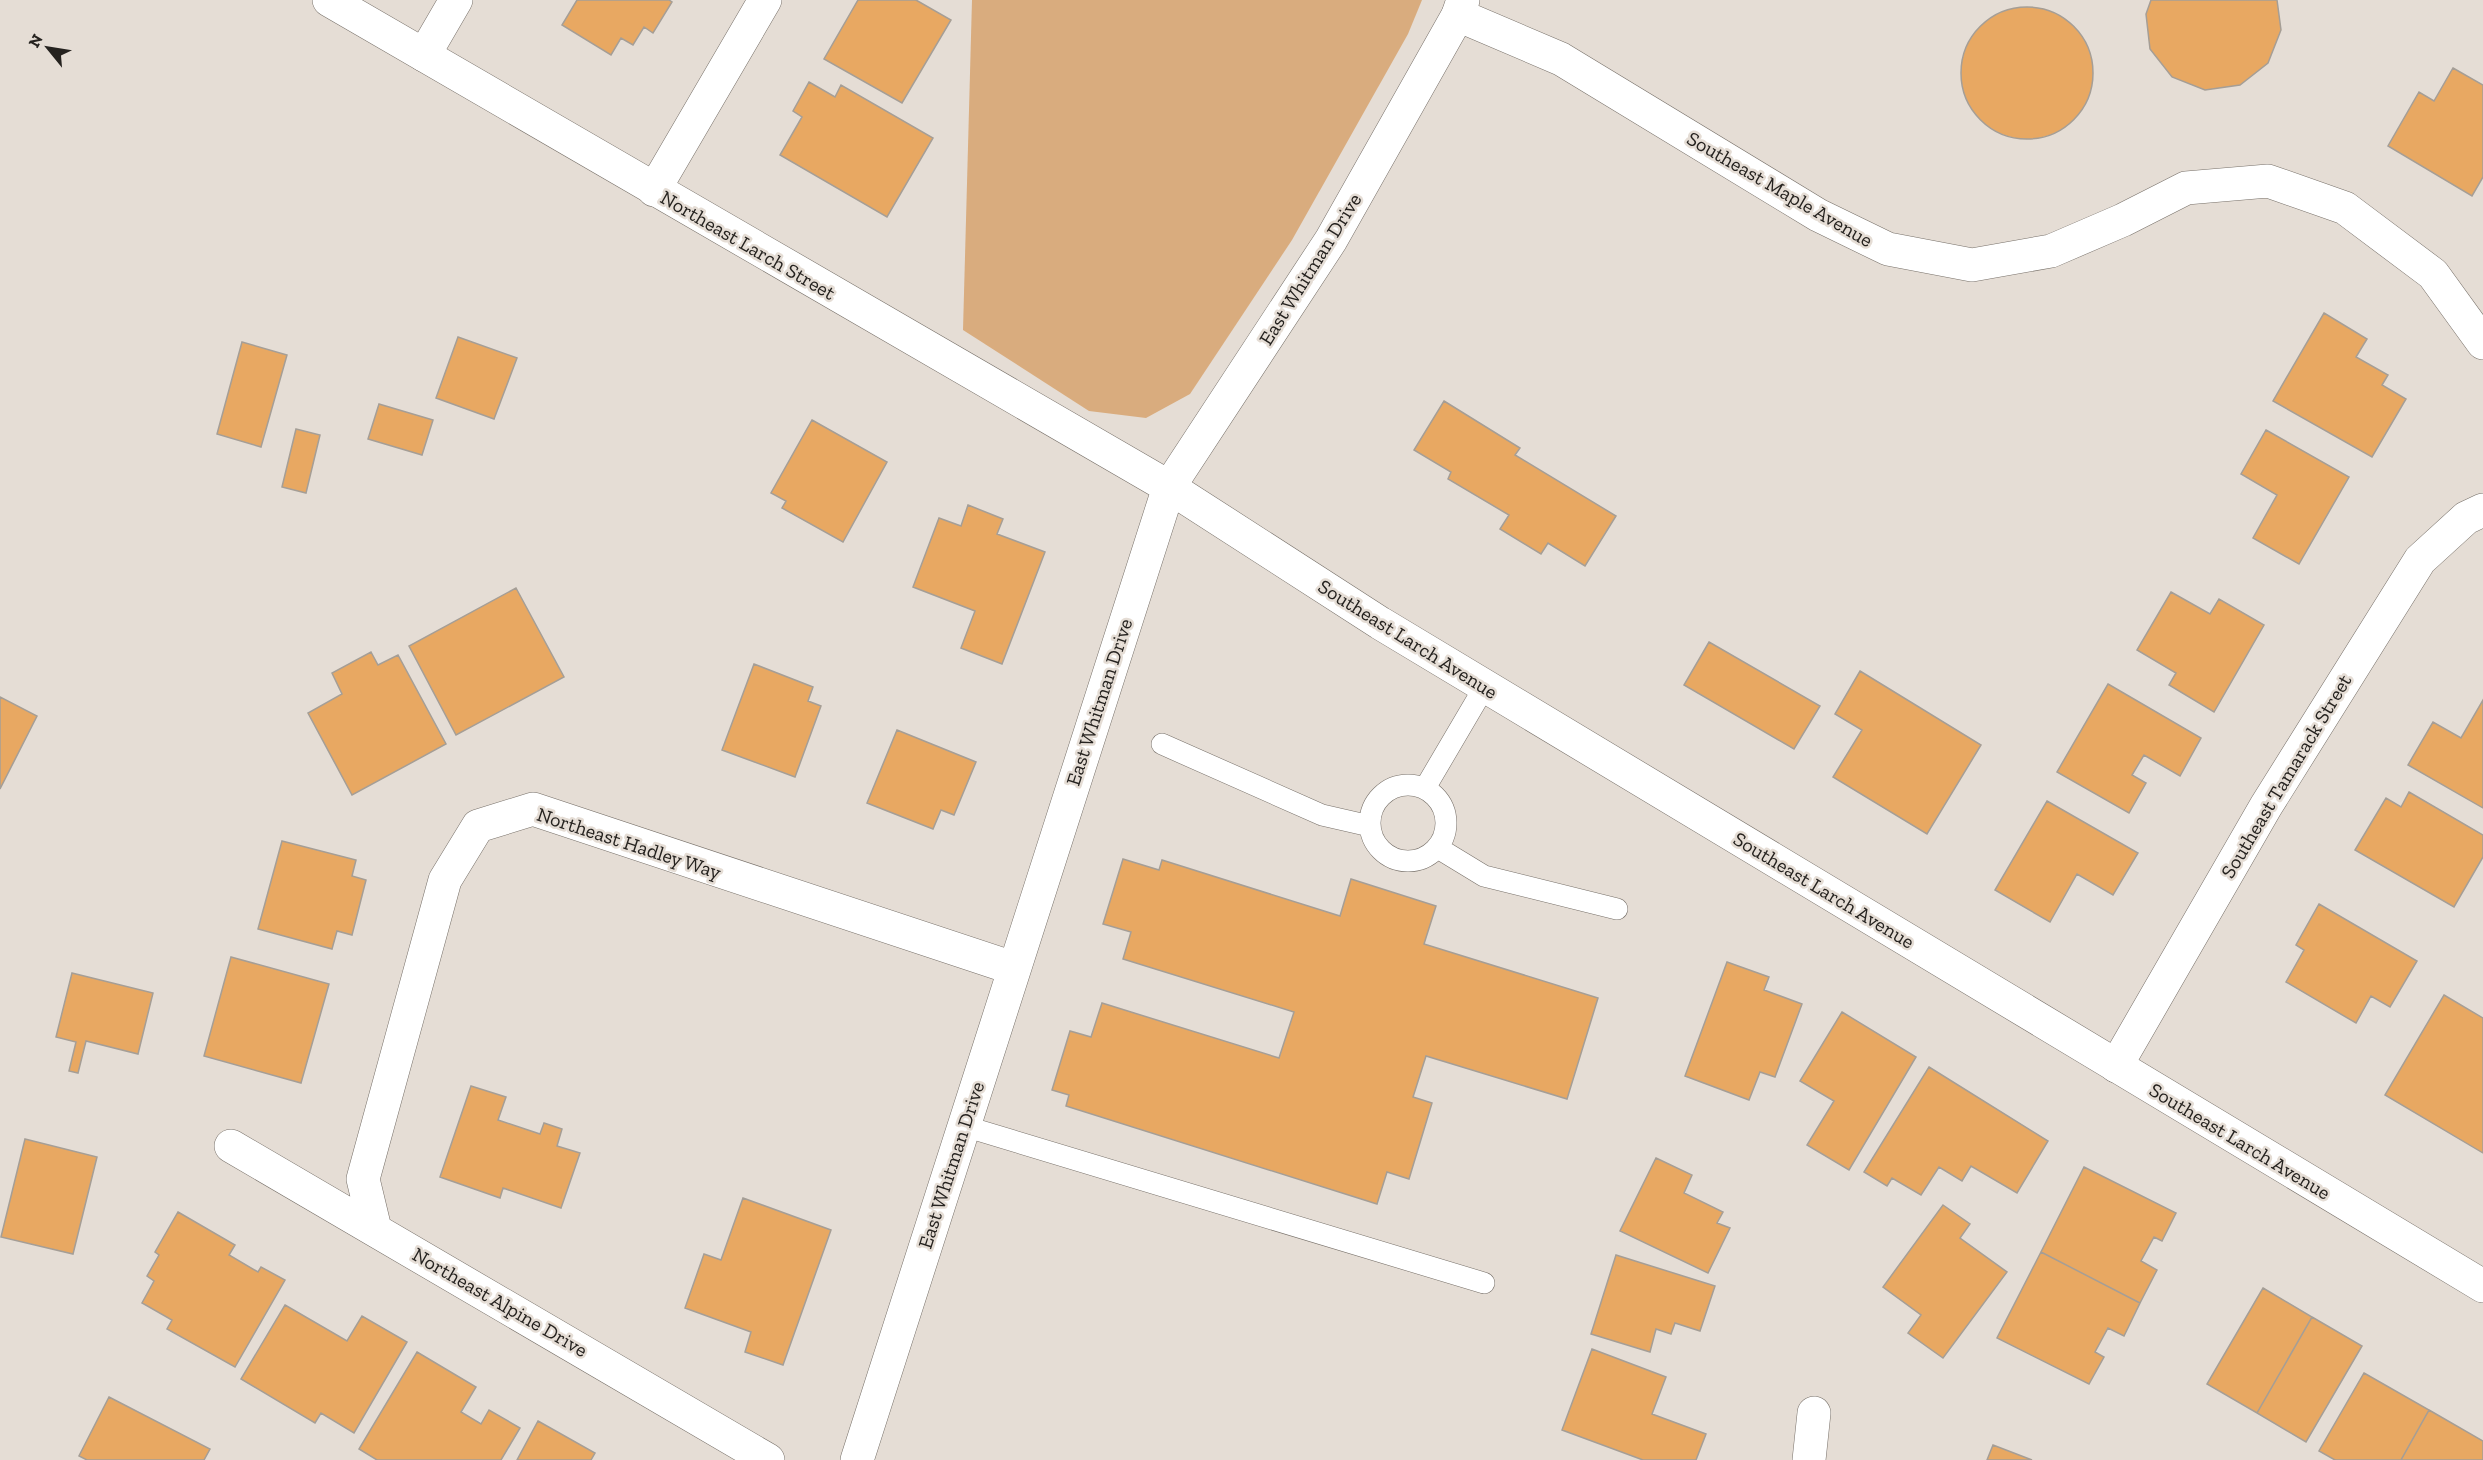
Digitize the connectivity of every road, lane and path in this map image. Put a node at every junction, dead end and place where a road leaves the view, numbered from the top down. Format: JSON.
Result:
{"nodes":[{"id":1,"x":329,"y":0,"type":"edge"},
{"id":2,"x":456,"y":0,"type":"edge"},
{"id":3,"x":765,"y":0,"type":"edge"},
{"id":4,"x":1461,"y":8,"type":"edge"},
{"id":5,"x":424,"y":55,"type":"junction"},
{"id":6,"x":654,"y":190,"type":"junction"},
{"id":7,"x":2483,"y":343,"type":"edge"},
{"id":8,"x":1169,"y":487,"type":"junction"},
{"id":9,"x":2483,"y":510,"type":"edge"},
{"id":10,"x":1485,"y":686,"type":"junction"},
{"id":11,"x":1162,"y":744,"type":"dead end"},
{"id":12,"x":1425,"y":789,"type":"junction"},
{"id":13,"x":1370,"y":826,"type":"junction"},
{"id":14,"x":1438,"y":848,"type":"junction"},
{"id":15,"x":1617,"y":909,"type":"dead end"},
{"id":16,"x":1012,"y":968,"type":"junction"},
{"id":17,"x":2116,"y":1066,"type":"junction"},
{"id":18,"x":963,"y":1126,"type":"junction"},
{"id":19,"x":231,"y":1146,"type":"dead end"},
{"id":20,"x":375,"y":1228,"type":"junction"},
{"id":21,"x":1484,"y":1283,"type":"dead end"},
{"id":22,"x":2483,"y":1286,"type":"edge"},
{"id":23,"x":1814,"y":1413,"type":"dead end"},
{"id":24,"x":768,"y":1460,"type":"edge"},
{"id":25,"x":857,"y":1460,"type":"edge"},
{"id":26,"x":1809,"y":1460,"type":"edge"}],
"edges":[{"from":1,"to":5,"type":"main road","name":"Northeast Larch Street"},
{"from":2,"to":5,"type":"main road"},
{"from":3,"to":6,"type":"main road"},
{"from":4,"to":7,"type":"main road","name":"Southeast Maple Avenue"},
{"from":4,"to":8,"type":"main road","name":"East Whitman Drive"},
{"from":5,"to":6,"type":"main road","name":"Northeast Larch Street"},
{"from":6,"to":8,"type":"main road","name":"Northeast Larch Street"},
{"from":8,"to":10,"type":"main road","name":"Southeast Larch Avenue"},
{"from":8,"to":16,"type":"main road","name":"East Whitman Drive"},
{"from":9,"to":17,"type":"main road","name":"Southeast Tamarack Street"},
{"from":10,"to":12,"type":"lane"},
{"from":10,"to":17,"type":"main road","name":"Southeast Larch Avenue"},
{"from":11,"to":13,"type":"lane"},
{"from":12,"to":13,"type":"lane"},
{"from":12,"to":14,"type":"lane"},
{"from":13,"to":14,"type":"lane"},
{"from":14,"to":15,"type":"lane"},
{"from":16,"to":18,"type":"main road","name":"East Whitman Drive"},
{"from":16,"to":20,"type":"main road","name":"Northeast Hadley Way"},
{"from":17,"to":22,"type":"main road","name":"Southeast Larch Avenue"},
{"from":18,"to":21,"type":"lane"},
{"from":18,"to":25,"type":"main road","name":"East Whitman Drive"},
{"from":19,"to":20,"type":"main road","name":"Northeast Alpine Drive"},
{"from":20,"to":24,"type":"main road","name":"Northeast Alpine Drive"},
{"from":23,"to":26,"type":"main road"}]}
